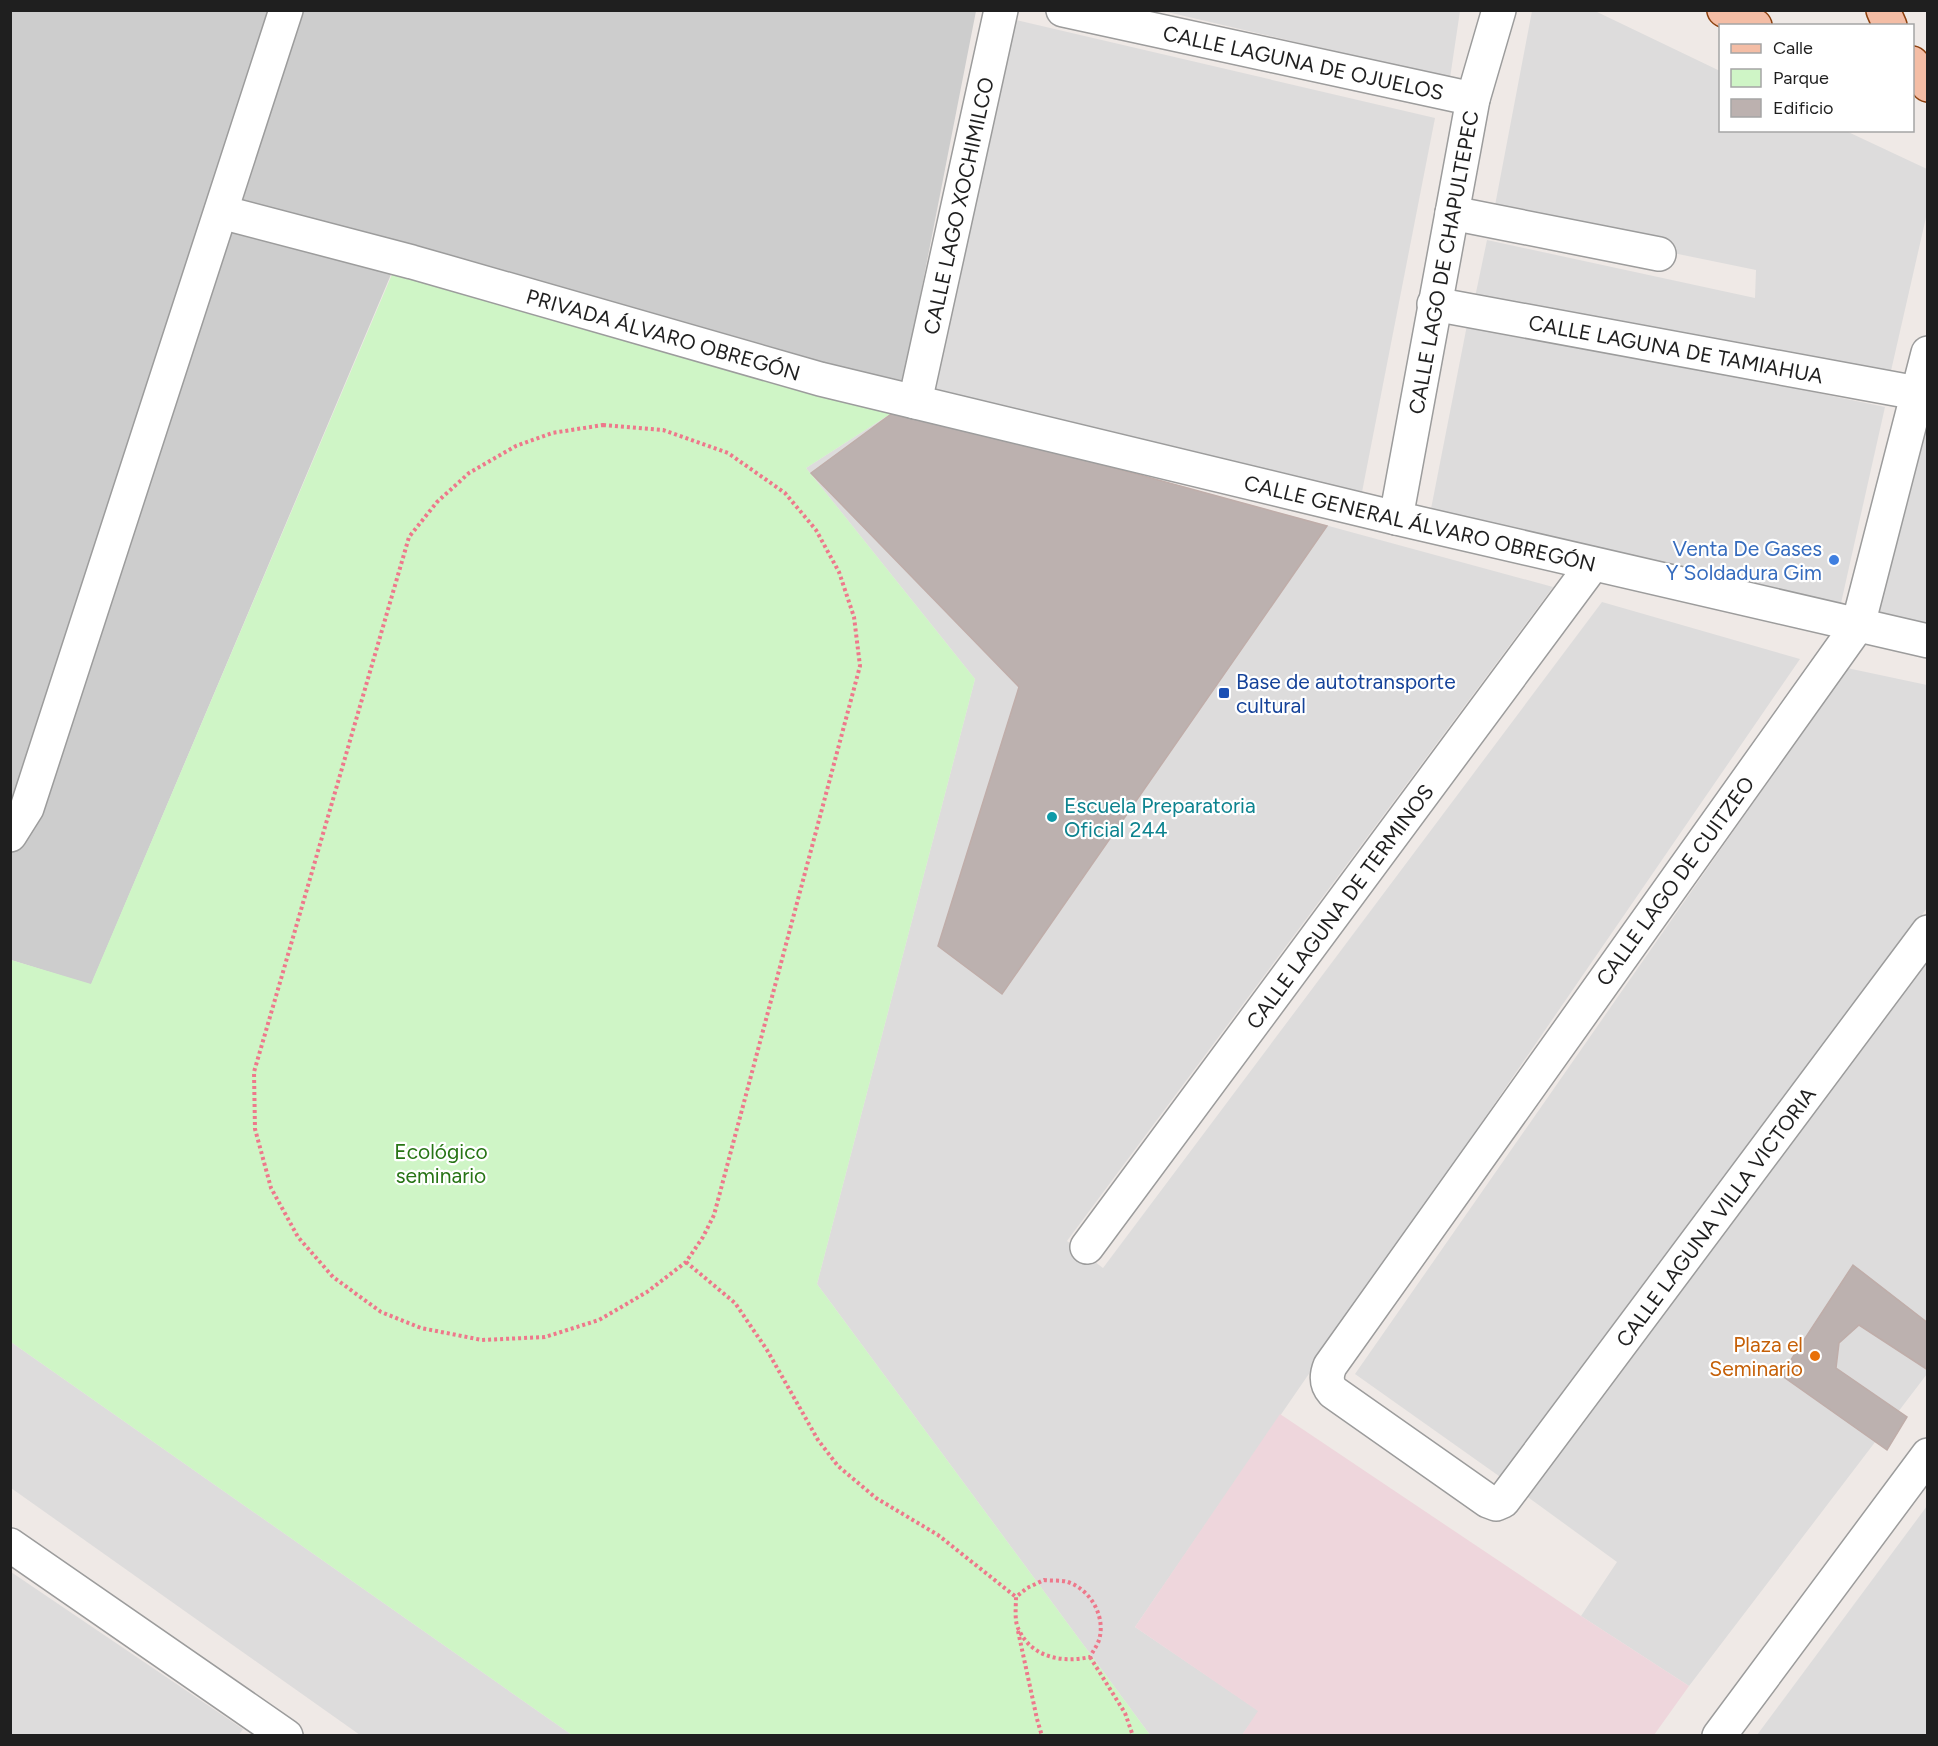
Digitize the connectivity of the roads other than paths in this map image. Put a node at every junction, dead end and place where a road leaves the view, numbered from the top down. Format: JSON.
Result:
{"nodes":[{"id":1,"x":285,"y":10,"type":"edge"},
{"id":2,"x":1001,"y":10,"type":"edge"},
{"id":3,"x":1063,"y":10,"type":"edge"},
{"id":4,"x":1499,"y":10,"type":"edge"},
{"id":5,"x":1724,"y":10,"type":"edge"},
{"id":6,"x":1883,"y":10,"type":"edge"},
{"id":7,"x":1751,"y":24,"type":"edge"},
{"id":8,"x":1889,"y":24,"type":"edge"},
{"id":9,"x":1914,"y":66,"type":"edge"},
{"id":10,"x":1928,"y":85,"type":"edge"},
{"id":11,"x":1473,"y":99,"type":"junction"},
{"id":12,"x":1914,"y":102,"type":"edge"},
{"id":13,"x":1928,"y":109,"type":"edge"},
{"id":14,"x":221,"y":212,"type":"junction"},
{"id":15,"x":1452,"y":213,"type":"junction"},
{"id":16,"x":1659,"y":254,"type":"dead end"},
{"id":17,"x":1434,"y":304,"type":"junction"},
{"id":18,"x":1928,"y":353,"type":"edge"},
{"id":19,"x":1922,"y":394,"type":"edge"},
{"id":20,"x":915,"y":402,"type":"junction"},
{"id":21,"x":1396,"y":518,"type":"junction"},
{"id":22,"x":1593,"y":564,"type":"junction"},
{"id":23,"x":1858,"y":625,"type":"junction"},
{"id":24,"x":1928,"y":640,"type":"edge"},
{"id":25,"x":10,"y":835,"type":"edge"},
{"id":26,"x":1928,"y":932,"type":"edge"},
{"id":27,"x":1087,"y":1247,"type":"dead end"},
{"id":28,"x":1928,"y":1455,"type":"edge"},
{"id":29,"x":1503,"y":1501,"type":"joint"},
{"id":30,"x":10,"y":1545,"type":"edge"},
{"id":31,"x":278,"y":1733,"type":"edge"},
{"id":32,"x":1719,"y":1736,"type":"edge"}],
"edges":[{"from":1,"to":14,"type":"street"},
{"from":2,"to":20,"type":"street","name":"CALLE LAGO XOCHIMILCO"},
{"from":3,"to":11,"type":"street","name":"CALLE LAGUNA DE OJUELOS"},
{"from":4,"to":11,"type":"street","name":"CALLE LAGO DE CHAPULTEPEC"},
{"from":5,"to":7,"type":"main road"},
{"from":6,"to":8,"type":"main road"},
{"from":9,"to":10,"type":"main road"},
{"from":11,"to":15,"type":"street","name":"CALLE LAGO DE CHAPULTEPEC"},
{"from":12,"to":13,"type":"main road"},
{"from":14,"to":20,"type":"street","name":"PRIVADA ÁLVARO OBREGÓN"},
{"from":14,"to":25,"type":"street"},
{"from":15,"to":16,"type":"street"},
{"from":15,"to":17,"type":"street","name":"CALLE LAGO DE CHAPULTEPEC"},
{"from":17,"to":19,"type":"street","name":"CALLE LAGUNA DE TAMIAHUA"},
{"from":17,"to":21,"type":"street","name":"CALLE LAGO DE CHAPULTEPEC"},
{"from":18,"to":19,"type":"street","name":"CALLE LAGO DE CUITZEO"},
{"from":19,"to":23,"type":"street","name":"CALLE LAGO DE CUITZEO"},
{"from":20,"to":21,"type":"street","name":"CALLE GENERAL ÁLVARO OBREGÓN"},
{"from":21,"to":22,"type":"street","name":"CALLE GENERAL ÁLVARO OBREGÓN"},
{"from":22,"to":23,"type":"street","name":"CALLE GENERAL ÁLVARO OBREGÓN"},
{"from":22,"to":27,"type":"street","name":"CALLE LAGUNA DE TERMINOS"},
{"from":23,"to":24,"type":"street","name":"CALLE GENERAL ÁLVARO OBREGÓN"},
{"from":23,"to":29,"type":"street","name":"CALLE LAGO DE CUITZEO"},
{"from":26,"to":29,"type":"street","name":"CALLE LAGUNA VILLA VICTORIA"},
{"from":28,"to":32,"type":"street"},
{"from":30,"to":31,"type":"street"}]}
